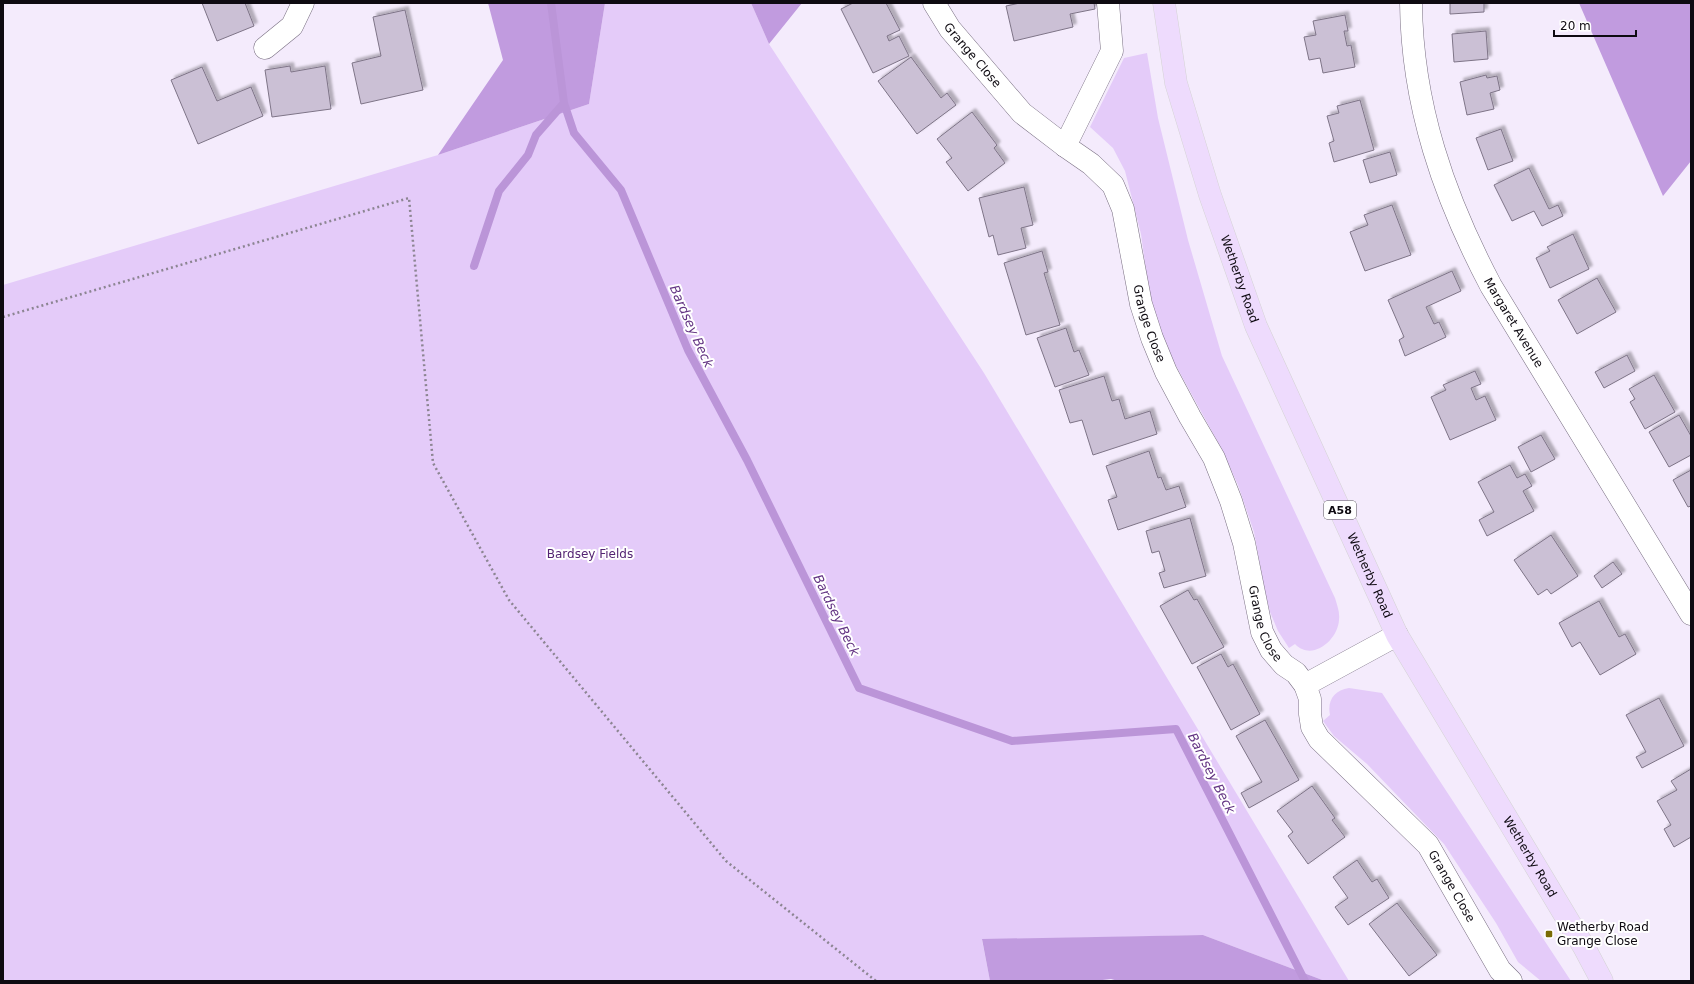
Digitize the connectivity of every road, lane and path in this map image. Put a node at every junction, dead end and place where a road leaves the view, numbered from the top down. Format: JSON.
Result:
{"nodes":[{"id":1,"x":303,"y":3,"type":"edge"},
{"id":2,"x":934,"y":3,"type":"edge"},
{"id":3,"x":1108,"y":3,"type":"edge"},
{"id":4,"x":1164,"y":3,"type":"edge"},
{"id":5,"x":1411,"y":3,"type":"edge"},
{"id":6,"x":265,"y":48,"type":"dead end"},
{"id":7,"x":1065,"y":146,"type":"junction"},
{"id":8,"x":3,"y":317,"type":"edge"},
{"id":9,"x":1691,"y":614,"type":"edge"},
{"id":10,"x":1397,"y":635,"type":"junction"},
{"id":11,"x":1305,"y":685,"type":"junction"},
{"id":12,"x":876,"y":981,"type":"edge"},
{"id":13,"x":1511,"y":981,"type":"edge"},
{"id":14,"x":1602,"y":981,"type":"edge"}],
"edges":[{"from":1,"to":6,"type":"street"},
{"from":2,"to":7,"type":"street","name":"Grange Close"},
{"from":3,"to":7,"type":"street"},
{"from":4,"to":10,"type":"main road","name":"Wetherby Road","number":"A58"},
{"from":5,"to":9,"type":"street","name":"Margaret Avenue"},
{"from":7,"to":11,"type":"street","name":"Grange Close"},
{"from":8,"to":12,"type":"path"},
{"from":10,"to":11,"type":"street"},
{"from":10,"to":14,"type":"main road","name":"Wetherby Road","number":"A58"},
{"from":11,"to":13,"type":"street","name":"Grange Close"}]}
